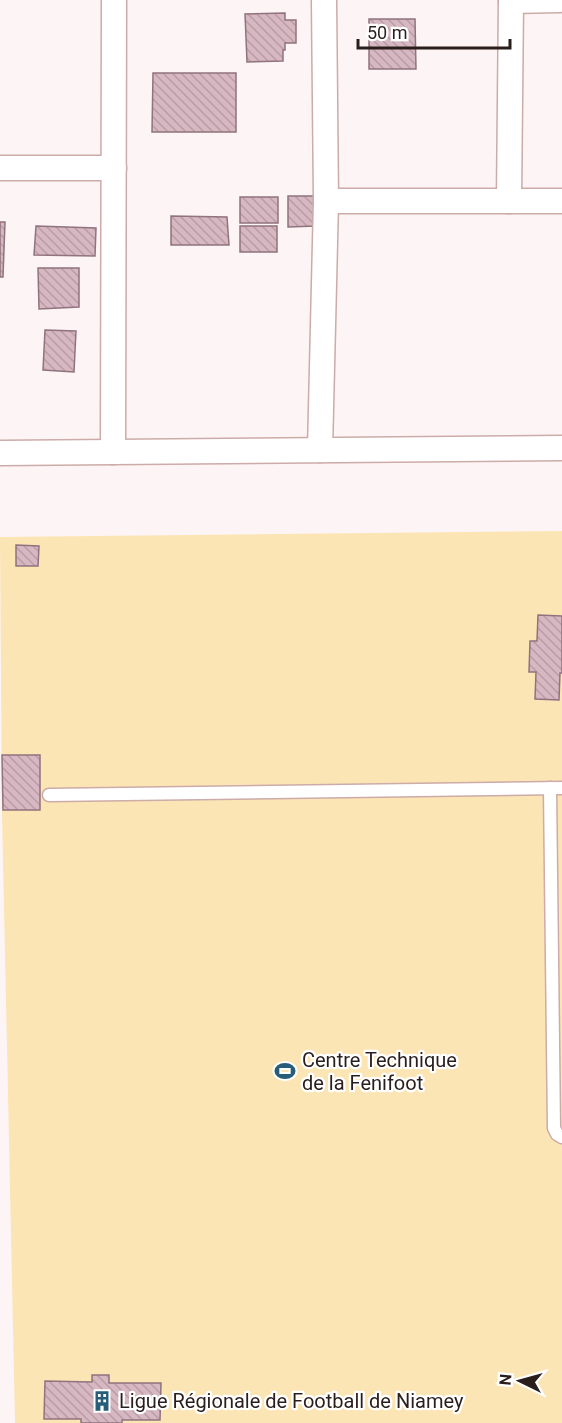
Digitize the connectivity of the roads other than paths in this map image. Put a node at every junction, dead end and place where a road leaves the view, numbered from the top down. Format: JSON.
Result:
{"nodes":[{"id":1,"x":114,"y":0,"type":"edge"},
{"id":2,"x":324,"y":0,"type":"edge"},
{"id":3,"x":511,"y":0,"type":"edge"},
{"id":4,"x":559,"y":0,"type":"edge"},
{"id":5,"x":0,"y":168,"type":"edge"},
{"id":6,"x":114,"y":168,"type":"junction"},
{"id":7,"x":326,"y":201,"type":"junction"},
{"id":8,"x":509,"y":201,"type":"junction"},
{"id":9,"x":562,"y":201,"type":"edge"},
{"id":10,"x":562,"y":448,"type":"edge"},
{"id":11,"x":320,"y":450,"type":"junction"},
{"id":12,"x":113,"y":452,"type":"junction"},
{"id":13,"x":0,"y":453,"type":"edge"},
{"id":14,"x":556,"y":788,"type":"edge"},
{"id":15,"x":49,"y":795,"type":"dead end"},
{"id":16,"x":562,"y":1137,"type":"edge"}],
"edges":[{"from":1,"to":6,"type":"street"},
{"from":2,"to":7,"type":"street"},
{"from":3,"to":4,"type":"street"},
{"from":3,"to":8,"type":"street"},
{"from":5,"to":6,"type":"street"},
{"from":6,"to":12,"type":"street"},
{"from":7,"to":8,"type":"street"},
{"from":7,"to":11,"type":"street"},
{"from":8,"to":9,"type":"street"},
{"from":10,"to":11,"type":"street"},
{"from":11,"to":12,"type":"street"},
{"from":12,"to":13,"type":"street"},
{"from":14,"to":15,"type":"lane"},
{"from":14,"to":16,"type":"lane"}]}
